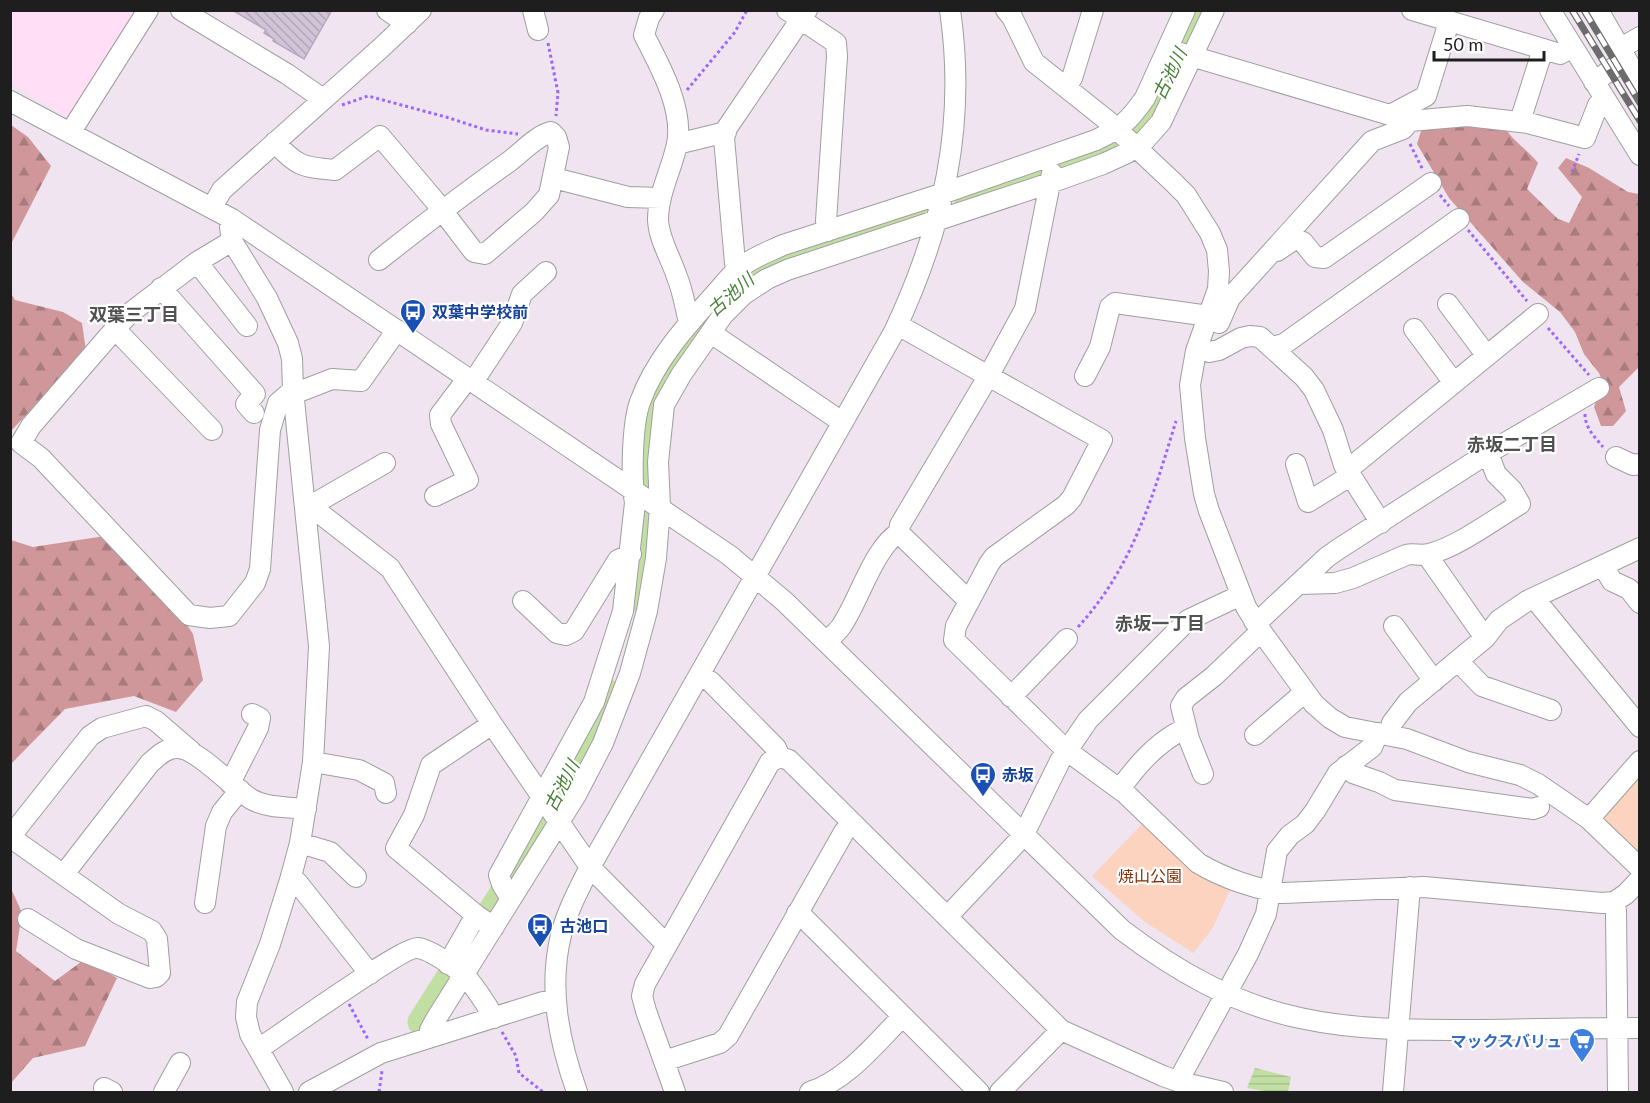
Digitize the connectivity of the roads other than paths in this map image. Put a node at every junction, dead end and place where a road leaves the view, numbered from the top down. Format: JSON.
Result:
{"nodes":[{"id":1,"x":148,"y":10,"type":"edge"},
{"id":2,"x":181,"y":10,"type":"edge"},
{"id":3,"x":387,"y":10,"type":"edge"},
{"id":4,"x":533,"y":10,"type":"edge"},
{"id":5,"x":654,"y":10,"type":"edge"},
{"id":6,"x":950,"y":10,"type":"edge"},
{"id":7,"x":1006,"y":10,"type":"edge"},
{"id":8,"x":1093,"y":10,"type":"edge"},
{"id":9,"x":1185,"y":10,"type":"edge"},
{"id":10,"x":1214,"y":10,"type":"edge"},
{"id":11,"x":1412,"y":10,"type":"edge"},
{"id":12,"x":1550,"y":10,"type":"edge"},
{"id":13,"x":1598,"y":10,"type":"edge"},
{"id":14,"x":798,"y":14,"type":"edge"},
{"id":15,"x":414,"y":17,"type":"edge"},
{"id":16,"x":1449,"y":22,"type":"junction"},
{"id":17,"x":538,"y":30,"type":"road end"},
{"id":18,"x":1640,"y":37,"type":"edge"},
{"id":19,"x":1572,"y":47,"type":"junction"},
{"id":20,"x":1543,"y":49,"type":"junction"},
{"id":21,"x":1180,"y":52,"type":"junction"},
{"id":22,"x":1622,"y":54,"type":"junction"},
{"id":23,"x":1594,"y":82,"type":"junction"},
{"id":24,"x":1640,"y":83,"type":"edge"},
{"id":25,"x":1066,"y":87,"type":"junction"},
{"id":26,"x":323,"y":99,"type":"junction"},
{"id":27,"x":1605,"y":100,"type":"junction"},
{"id":28,"x":10,"y":101,"type":"edge"},
{"id":29,"x":1521,"y":115,"type":"dead end"},
{"id":30,"x":726,"y":132,"type":"junction"},
{"id":31,"x":70,"y":134,"type":"junction"},
{"id":32,"x":1127,"y":139,"type":"junction"},
{"id":33,"x":275,"y":142,"type":"junction"},
{"id":34,"x":677,"y":144,"type":"junction"},
{"id":35,"x":1640,"y":155,"type":"edge"},
{"id":36,"x":1052,"y":169,"type":"junction"},
{"id":37,"x":558,"y":178,"type":"dead end"},
{"id":38,"x":1431,"y":183,"type":"road end"},
{"id":39,"x":944,"y":193,"type":"junction"},
{"id":40,"x":661,"y":198,"type":"junction"},
{"id":41,"x":212,"y":207,"type":"junction"},
{"id":42,"x":441,"y":211,"type":"junction"},
{"id":43,"x":232,"y":219,"type":"junction"},
{"id":44,"x":1459,"y":219,"type":"road end"},
{"id":45,"x":938,"y":220,"type":"junction"},
{"id":46,"x":232,"y":241,"type":"junction"},
{"id":47,"x":821,"y":244,"type":"junction"},
{"id":48,"x":379,"y":260,"type":"dead end"},
{"id":49,"x":1263,"y":261,"type":"junction"},
{"id":50,"x":197,"y":262,"type":"junction"},
{"id":51,"x":738,"y":269,"type":"junction"},
{"id":52,"x":546,"y":272,"type":"dead end"},
{"id":53,"x":161,"y":288,"type":"junction"},
{"id":54,"x":1448,"y":304,"type":"dead end"},
{"id":55,"x":1538,"y":314,"type":"road end"},
{"id":56,"x":1209,"y":316,"type":"junction"},
{"id":57,"x":689,"y":322,"type":"junction"},
{"id":58,"x":898,"y":325,"type":"junction"},
{"id":59,"x":247,"y":326,"type":"dead end"},
{"id":60,"x":115,"y":329,"type":"junction"},
{"id":61,"x":1414,"y":329,"type":"dead end"},
{"id":62,"x":397,"y":330,"type":"junction"},
{"id":63,"x":711,"y":333,"type":"junction"},
{"id":64,"x":1272,"y":347,"type":"junction"},
{"id":65,"x":1203,"y":351,"type":"junction"},
{"id":66,"x":1487,"y":356,"type":"junction"},
{"id":67,"x":989,"y":375,"type":"junction"},
{"id":68,"x":1085,"y":376,"type":"dead end"},
{"id":69,"x":471,"y":380,"type":"junction"},
{"id":70,"x":1454,"y":383,"type":"junction"},
{"id":71,"x":293,"y":390,"type":"junction"},
{"id":72,"x":1591,"y":393,"type":"road end"},
{"id":73,"x":254,"y":413,"type":"dead end"},
{"id":74,"x":842,"y":422,"type":"junction"},
{"id":75,"x":212,"y":430,"type":"dead end"},
{"id":76,"x":1488,"y":453,"type":"junction"},
{"id":77,"x":1616,"y":457,"type":"road end"},
{"id":78,"x":385,"y":463,"type":"dead end"},
{"id":79,"x":1296,"y":464,"type":"dead end"},
{"id":80,"x":1640,"y":464,"type":"edge"},
{"id":81,"x":1347,"y":470,"type":"junction"},
{"id":82,"x":633,"y":489,"type":"junction"},
{"id":83,"x":435,"y":496,"type":"dead end"},
{"id":84,"x":660,"y":507,"type":"junction"},
{"id":85,"x":305,"y":509,"type":"junction"},
{"id":86,"x":1381,"y":522,"type":"junction"},
{"id":87,"x":899,"y":533,"type":"junction"},
{"id":88,"x":1640,"y":548,"type":"edge"},
{"id":89,"x":631,"y":554,"type":"junction"},
{"id":90,"x":1428,"y":555,"type":"junction"},
{"id":91,"x":1603,"y":566,"type":"junction"},
{"id":92,"x":756,"y":576,"type":"junction"},
{"id":93,"x":1299,"y":584,"type":"junction"},
{"id":94,"x":1241,"y":595,"type":"junction"},
{"id":95,"x":1534,"y":598,"type":"junction"},
{"id":96,"x":969,"y":600,"type":"junction"},
{"id":97,"x":523,"y":601,"type":"dead end"},
{"id":98,"x":1640,"y":603,"type":"edge"},
{"id":99,"x":1257,"y":626,"type":"junction"},
{"id":100,"x":1394,"y":626,"type":"dead end"},
{"id":101,"x":1485,"y":638,"type":"junction"},
{"id":102,"x":1067,"y":639,"type":"road end"},
{"id":103,"x":826,"y":642,"type":"junction"},
{"id":104,"x":1458,"y":661,"type":"junction"},
{"id":105,"x":700,"y":675,"type":"junction"},
{"id":106,"x":1434,"y":681,"type":"junction"},
{"id":107,"x":1535,"y":684,"type":"dead end"},
{"id":108,"x":1305,"y":692,"type":"junction"},
{"id":109,"x":1011,"y":697,"type":"junction"},
{"id":110,"x":1520,"y":699,"type":"junction"},
{"id":111,"x":1551,"y":710,"type":"dead end"},
{"id":112,"x":252,"y":714,"type":"dead end"},
{"id":113,"x":492,"y":724,"type":"junction"},
{"id":114,"x":1640,"y":727,"type":"edge"},
{"id":115,"x":1185,"y":729,"type":"junction"},
{"id":116,"x":1383,"y":734,"type":"junction"},
{"id":117,"x":1255,"y":735,"type":"dead end"},
{"id":118,"x":1066,"y":750,"type":"junction"},
{"id":119,"x":192,"y":752,"type":"junction"},
{"id":120,"x":780,"y":757,"type":"junction"},
{"id":121,"x":1640,"y":761,"type":"edge"},
{"id":122,"x":313,"y":762,"type":"junction"},
{"id":123,"x":1346,"y":766,"type":"junction"},
{"id":124,"x":1203,"y":774,"type":"dead end"},
{"id":125,"x":235,"y":786,"type":"junction"},
{"id":126,"x":1120,"y":789,"type":"junction"},
{"id":127,"x":386,"y":793,"type":"dead end"},
{"id":128,"x":1539,"y":807,"type":"dead end"},
{"id":129,"x":306,"y":809,"type":"junction"},
{"id":130,"x":551,"y":811,"type":"junction"},
{"id":131,"x":1589,"y":819,"type":"junction"},
{"id":132,"x":851,"y":824,"type":"junction"},
{"id":133,"x":1023,"y":836,"type":"junction"},
{"id":134,"x":10,"y":837,"type":"edge"},
{"id":135,"x":300,"y":843,"type":"junction"},
{"id":136,"x":590,"y":867,"type":"junction"},
{"id":137,"x":1640,"y":868,"type":"edge"},
{"id":138,"x":64,"y":874,"type":"junction"},
{"id":139,"x":356,"y":877,"type":"dead end"},
{"id":140,"x":1640,"y":879,"type":"edge"},
{"id":141,"x":290,"y":880,"type":"junction"},
{"id":142,"x":1410,"y":887,"type":"junction"},
{"id":143,"x":1269,"y":891,"type":"junction"},
{"id":144,"x":507,"y":893,"type":"junction"},
{"id":145,"x":1614,"y":902,"type":"junction"},
{"id":146,"x":205,"y":903,"type":"dead end"},
{"id":147,"x":797,"y":914,"type":"junction"},
{"id":148,"x":947,"y":916,"type":"junction"},
{"id":149,"x":28,"y":920,"type":"dead end"},
{"id":150,"x":485,"y":921,"type":"junction"},
{"id":151,"x":668,"y":943,"type":"junction"},
{"id":152,"x":456,"y":969,"type":"junction"},
{"id":153,"x":370,"y":974,"type":"junction"},
{"id":154,"x":1227,"y":994,"type":"junction"},
{"id":155,"x":555,"y":1002,"type":"junction"},
{"id":156,"x":902,"y":1017,"type":"junction"},
{"id":157,"x":494,"y":1018,"type":"junction"},
{"id":158,"x":1618,"y":1028,"type":"junction"},
{"id":159,"x":1640,"y":1028,"type":"edge"},
{"id":160,"x":1061,"y":1030,"type":"junction"},
{"id":161,"x":1397,"y":1031,"type":"junction"},
{"id":162,"x":429,"y":1037,"type":"junction"},
{"id":163,"x":260,"y":1048,"type":"junction"},
{"id":164,"x":664,"y":1061,"type":"junction"},
{"id":165,"x":180,"y":1063,"type":"dead end"},
{"id":166,"x":1180,"y":1082,"type":"junction"},
{"id":167,"x":837,"y":1088,"type":"edge"},
{"id":168,"x":164,"y":1092,"type":"edge"},
{"id":169,"x":283,"y":1092,"type":"edge"},
{"id":170,"x":309,"y":1092,"type":"edge"},
{"id":171,"x":577,"y":1092,"type":"edge"},
{"id":172,"x":675,"y":1092,"type":"edge"},
{"id":173,"x":810,"y":1092,"type":"edge"},
{"id":174,"x":979,"y":1092,"type":"edge"},
{"id":175,"x":1000,"y":1092,"type":"edge"},
{"id":176,"x":1223,"y":1092,"type":"edge"},
{"id":177,"x":1393,"y":1092,"type":"edge"},
{"id":178,"x":1618,"y":1092,"type":"edge"}],
"edges":[{"from":1,"to":31,"type":"street"},
{"from":2,"to":26,"type":"street"},
{"from":3,"to":15,"type":"street"},
{"from":4,"to":17,"type":"street"},
{"from":5,"to":34,"type":"street"},
{"from":6,"to":39,"type":"street"},
{"from":7,"to":25,"type":"street"},
{"from":8,"to":25,"type":"street"},
{"from":9,"to":21,"type":"street"},
{"from":10,"to":21,"type":"street"},
{"from":11,"to":16,"type":"street"},
{"from":12,"to":19,"type":"street"},
{"from":13,"to":22,"type":"street"},
{"from":14,"to":30,"type":"street"},
{"from":14,"to":47,"type":"street"},
{"from":15,"to":26,"type":"street"},
{"from":16,"to":20,"type":"street"},
{"from":16,"to":21,"type":"street"},
{"from":18,"to":22,"type":"street"},
{"from":19,"to":20,"type":"street"},
{"from":19,"to":23,"type":"street"},
{"from":20,"to":29,"type":"street"},
{"from":21,"to":32,"type":"street"},
{"from":21,"to":32,"type":"street"},
{"from":22,"to":23,"type":"street"},
{"from":22,"to":24,"type":"street"},
{"from":23,"to":27,"type":"street"},
{"from":25,"to":32,"type":"street"},
{"from":26,"to":33,"type":"street"},
{"from":27,"to":35,"type":"street"},
{"from":27,"to":49,"type":"street"},
{"from":28,"to":31,"type":"street"},
{"from":30,"to":34,"type":"street"},
{"from":30,"to":51,"type":"street"},
{"from":31,"to":41,"type":"street"},
{"from":32,"to":36,"type":"street"},
{"from":32,"to":36,"type":"street"},
{"from":32,"to":56,"type":"street"},
{"from":33,"to":41,"type":"street"},
{"from":33,"to":42,"type":"street"},
{"from":34,"to":40,"type":"street"},
{"from":36,"to":39,"type":"street"},
{"from":36,"to":45,"type":"street"},
{"from":36,"to":67,"type":"street"},
{"from":37,"to":40,"type":"street"},
{"from":38,"to":49,"type":"street"},
{"from":39,"to":45,"type":"street"},
{"from":39,"to":47,"type":"street"},
{"from":40,"to":57,"type":"street"},
{"from":41,"to":43,"type":"street"},
{"from":42,"to":42,"type":"street"},
{"from":42,"to":48,"type":"street"},
{"from":43,"to":46,"type":"street"},
{"from":43,"to":62,"type":"street"},
{"from":44,"to":64,"type":"street"},
{"from":45,"to":47,"type":"street"},
{"from":45,"to":58,"type":"street"},
{"from":46,"to":50,"type":"street"},
{"from":46,"to":71,"type":"street"},
{"from":47,"to":51,"type":"street"},
{"from":47,"to":63,"type":"street"},
{"from":49,"to":65,"type":"street"},
{"from":50,"to":53,"type":"street"},
{"from":50,"to":59,"type":"street"},
{"from":51,"to":57,"type":"street"},
{"from":52,"to":69,"type":"street"},
{"from":53,"to":60,"type":"street"},
{"from":53,"to":73,"type":"street"},
{"from":54,"to":66,"type":"street"},
{"from":55,"to":66,"type":"street"},
{"from":56,"to":65,"type":"street"},
{"from":56,"to":68,"type":"street"},
{"from":57,"to":82,"type":"street"},
{"from":58,"to":67,"type":"street"},
{"from":58,"to":74,"type":"street"},
{"from":60,"to":71,"type":"street"},
{"from":60,"to":75,"type":"street"},
{"from":61,"to":70,"type":"street"},
{"from":62,"to":69,"type":"street"},
{"from":62,"to":71,"type":"street"},
{"from":63,"to":74,"type":"street"},
{"from":63,"to":84,"type":"street"},
{"from":64,"to":65,"type":"street"},
{"from":64,"to":81,"type":"street"},
{"from":65,"to":94,"type":"street"},
{"from":66,"to":70,"type":"street"},
{"from":67,"to":87,"type":"street"},
{"from":67,"to":96,"type":"street"},
{"from":69,"to":82,"type":"street"},
{"from":69,"to":83,"type":"street"},
{"from":70,"to":81,"type":"street"},
{"from":71,"to":85,"type":"street"},
{"from":72,"to":76,"type":"street"},
{"from":74,"to":92,"type":"street"},
{"from":76,"to":86,"type":"street"},
{"from":76,"to":90,"type":"street"},
{"from":77,"to":80,"type":"street"},
{"from":78,"to":85,"type":"street"},
{"from":79,"to":81,"type":"street"},
{"from":81,"to":86,"type":"street"},
{"from":82,"to":84,"type":"street"},
{"from":82,"to":89,"type":"street"},
{"from":84,"to":92,"type":"street"},
{"from":84,"to":130,"type":"street"},
{"from":85,"to":113,"type":"street"},
{"from":85,"to":122,"type":"street"},
{"from":86,"to":93,"type":"street"},
{"from":87,"to":96,"type":"street"},
{"from":87,"to":103,"type":"street"},
{"from":88,"to":91,"type":"street"},
{"from":89,"to":97,"type":"street"},
{"from":89,"to":130,"type":"street"},
{"from":90,"to":93,"type":"street"},
{"from":90,"to":101,"type":"street"},
{"from":91,"to":95,"type":"street"},
{"from":91,"to":98,"type":"street"},
{"from":92,"to":103,"type":"street"},
{"from":92,"to":105,"type":"street"},
{"from":93,"to":99,"type":"street"},
{"from":94,"to":99,"type":"street"},
{"from":94,"to":118,"type":"street"},
{"from":95,"to":101,"type":"street"},
{"from":95,"to":114,"type":"street"},
{"from":96,"to":109,"type":"street"},
{"from":99,"to":108,"type":"street"},
{"from":99,"to":115,"type":"street"},
{"from":100,"to":106,"type":"street"},
{"from":101,"to":104,"type":"street"},
{"from":102,"to":109,"type":"street"},
{"from":103,"to":133,"type":"street"},
{"from":104,"to":106,"type":"street"},
{"from":104,"to":110,"type":"street"},
{"from":105,"to":120,"type":"street"},
{"from":105,"to":136,"type":"street"},
{"from":106,"to":116,"type":"street"},
{"from":107,"to":110,"type":"street"},
{"from":108,"to":116,"type":"street"},
{"from":108,"to":117,"type":"street"},
{"from":109,"to":118,"type":"street"},
{"from":110,"to":111,"type":"street"},
{"from":112,"to":125,"type":"street"},
{"from":113,"to":130,"type":"street"},
{"from":113,"to":150,"type":"street"},
{"from":115,"to":124,"type":"street"},
{"from":115,"to":126,"type":"street"},
{"from":116,"to":123,"type":"street"},
{"from":116,"to":131,"type":"street"},
{"from":118,"to":126,"type":"street"},
{"from":118,"to":133,"type":"street"},
{"from":119,"to":125,"type":"street"},
{"from":119,"to":134,"type":"street"},
{"from":119,"to":138,"type":"street"},
{"from":120,"to":132,"type":"street"},
{"from":120,"to":151,"type":"street"},
{"from":121,"to":131,"type":"street"},
{"from":122,"to":127,"type":"street"},
{"from":122,"to":129,"type":"street"},
{"from":123,"to":128,"type":"street"},
{"from":123,"to":143,"type":"street"},
{"from":125,"to":129,"type":"street"},
{"from":125,"to":146,"type":"street"},
{"from":126,"to":143,"type":"street"},
{"from":129,"to":135,"type":"street"},
{"from":130,"to":136,"type":"street"},
{"from":130,"to":144,"type":"street"},
{"from":130,"to":144,"type":"street"},
{"from":131,"to":137,"type":"street"},
{"from":132,"to":147,"type":"street"},
{"from":132,"to":148,"type":"street"},
{"from":133,"to":148,"type":"street"},
{"from":133,"to":154,"type":"street"},
{"from":134,"to":138,"type":"street"},
{"from":135,"to":139,"type":"street"},
{"from":135,"to":141,"type":"street"},
{"from":136,"to":151,"type":"street"},
{"from":136,"to":155,"type":"street"},
{"from":138,"to":149,"type":"street"},
{"from":140,"to":145,"type":"street"},
{"from":141,"to":153,"type":"street"},
{"from":141,"to":163,"type":"street"},
{"from":142,"to":143,"type":"street"},
{"from":142,"to":145,"type":"street"},
{"from":142,"to":161,"type":"street"},
{"from":143,"to":154,"type":"street"},
{"from":144,"to":150,"type":"street"},
{"from":145,"to":158,"type":"street"},
{"from":147,"to":156,"type":"street"},
{"from":147,"to":164,"type":"street"},
{"from":148,"to":160,"type":"street"},
{"from":150,"to":152,"type":"street"},
{"from":151,"to":164,"type":"street"},
{"from":152,"to":153,"type":"street"},
{"from":152,"to":157,"type":"street"},
{"from":152,"to":162,"type":"street"},
{"from":153,"to":163,"type":"street"},
{"from":154,"to":161,"type":"street"},
{"from":154,"to":166,"type":"street"},
{"from":155,"to":157,"type":"street"},
{"from":155,"to":171,"type":"street"},
{"from":156,"to":167,"type":"street"},
{"from":156,"to":174,"type":"street"},
{"from":157,"to":162,"type":"street"},
{"from":158,"to":159,"type":"street"},
{"from":158,"to":161,"type":"street"},
{"from":158,"to":178,"type":"street"},
{"from":160,"to":166,"type":"street"},
{"from":160,"to":175,"type":"street"},
{"from":161,"to":177,"type":"street"},
{"from":162,"to":170,"type":"street"},
{"from":163,"to":169,"type":"street"},
{"from":164,"to":172,"type":"street"},
{"from":165,"to":168,"type":"street"},
{"from":166,"to":176,"type":"street"},
{"from":167,"to":173,"type":"street"}]}
